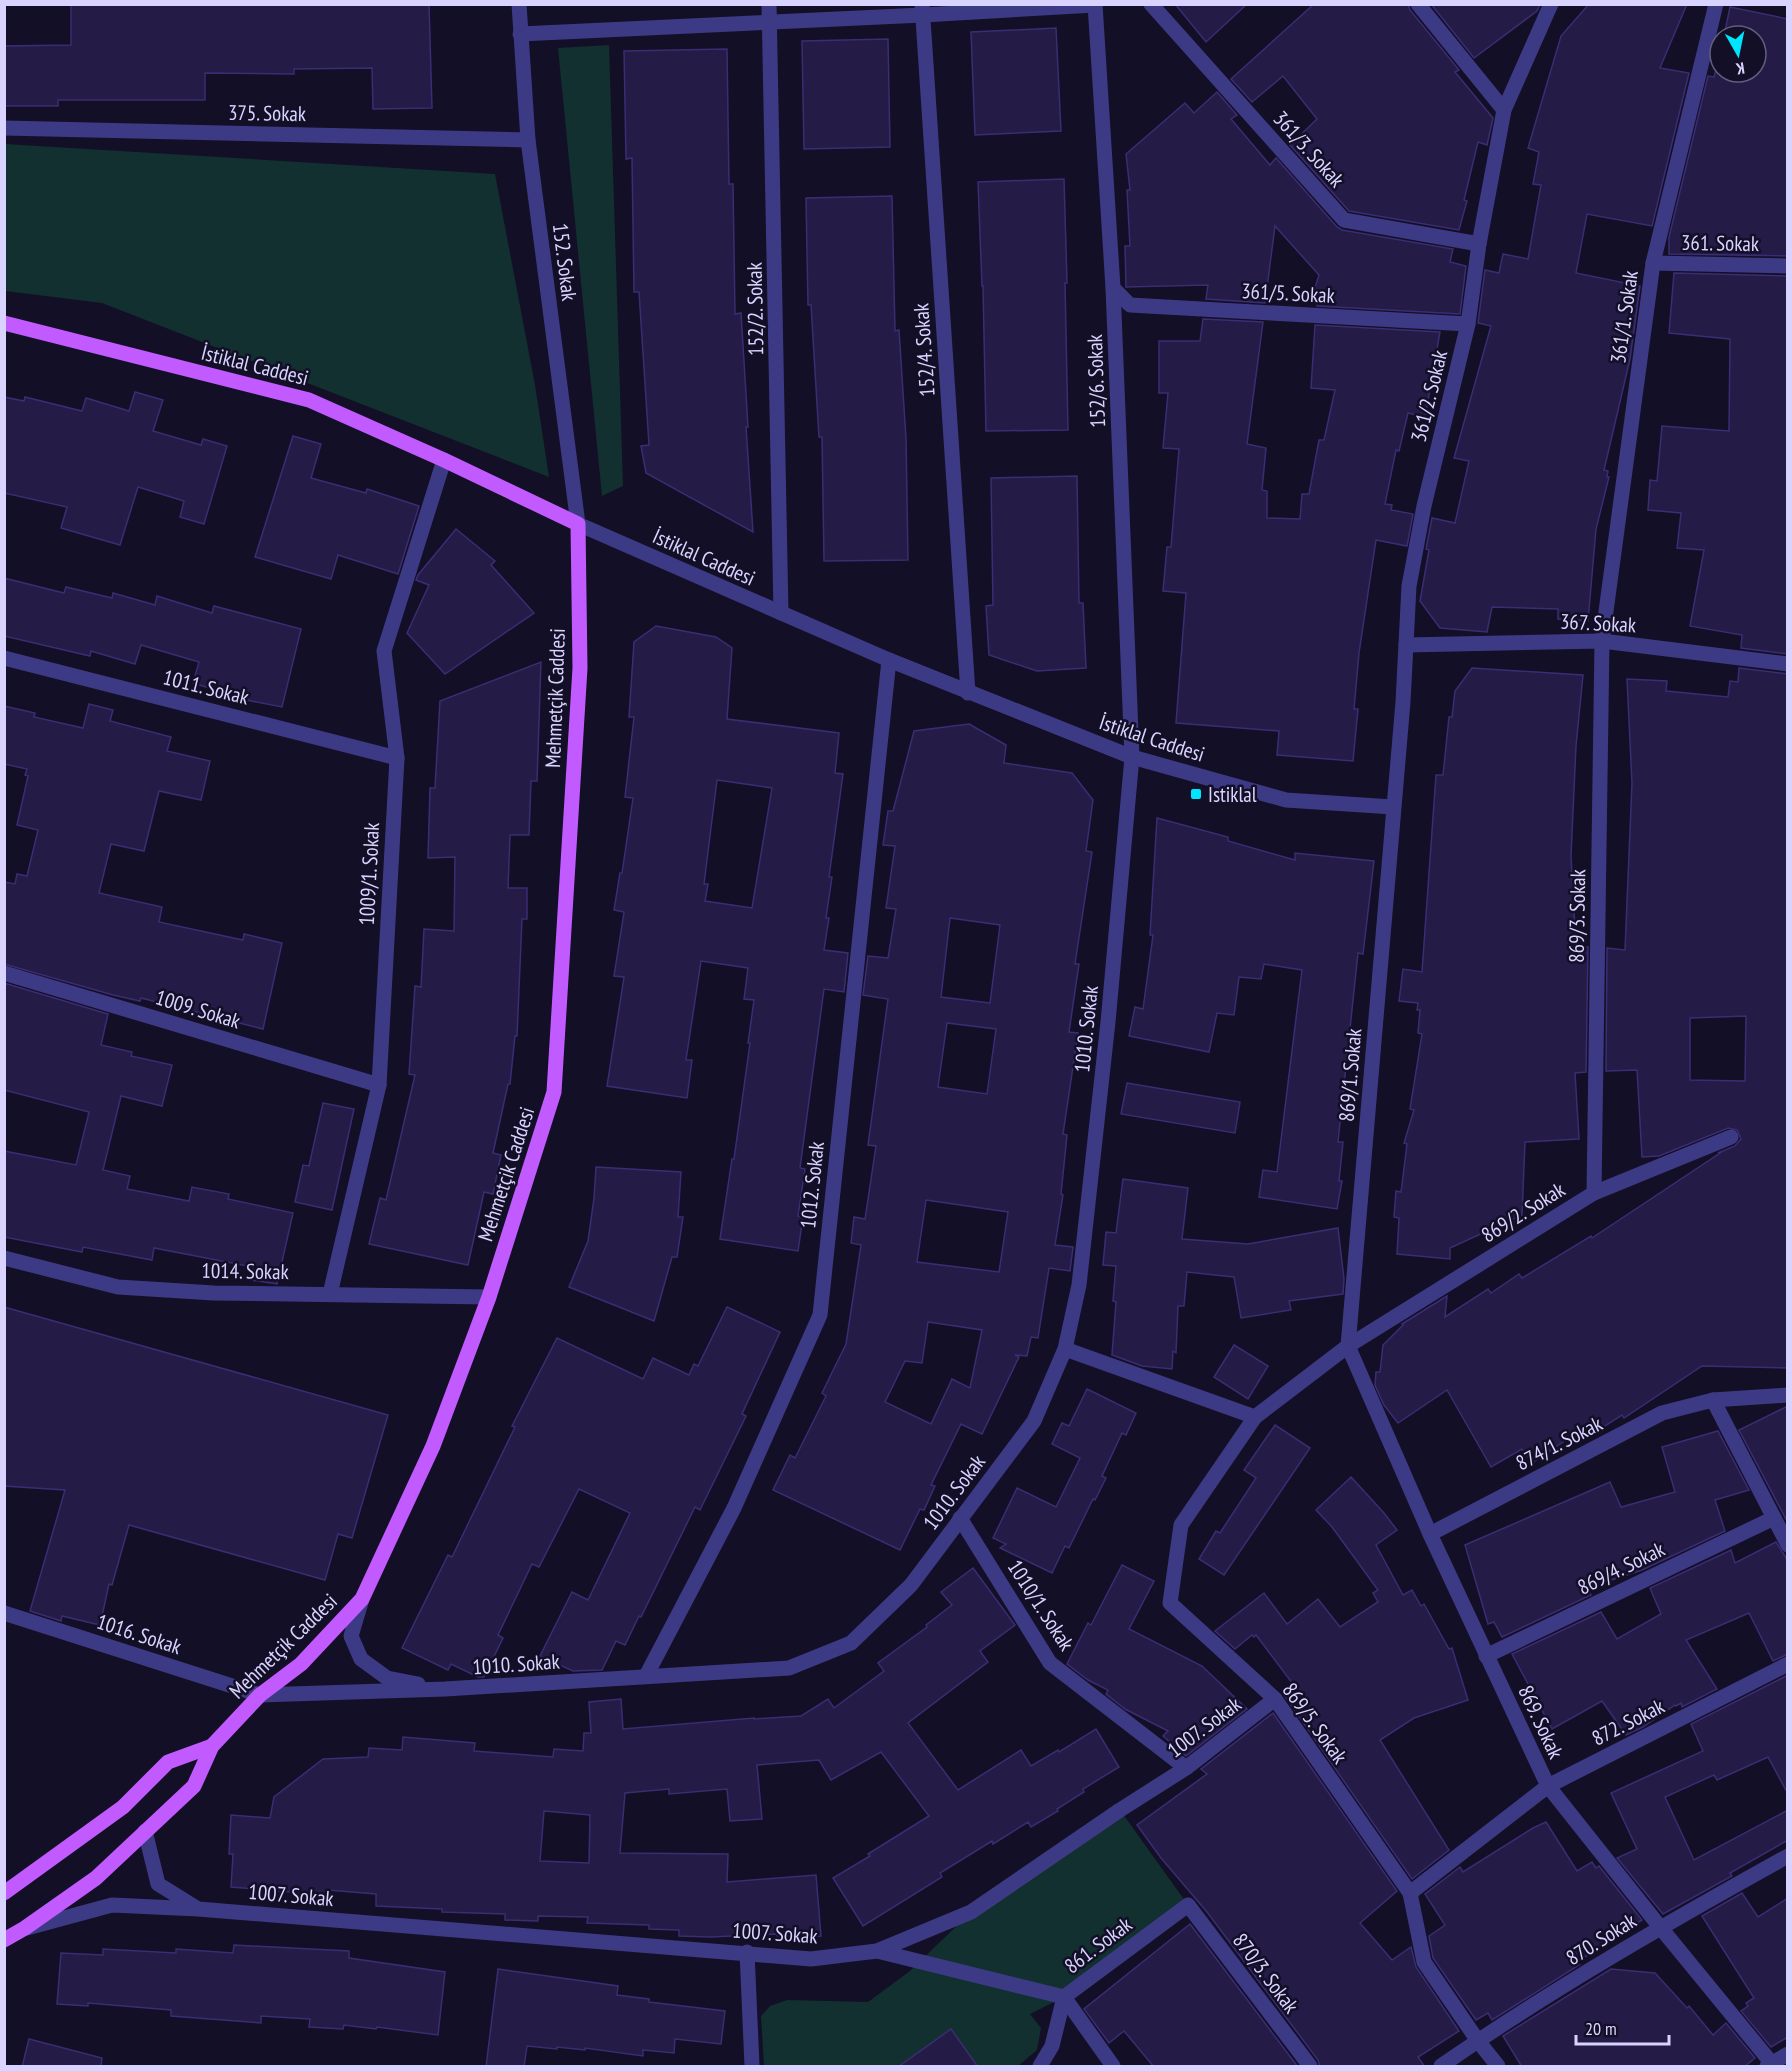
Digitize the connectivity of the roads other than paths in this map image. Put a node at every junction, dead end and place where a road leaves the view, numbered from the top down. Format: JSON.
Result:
{"nodes":[{"id":1,"x":519,"y":4,"type":"edge"},
{"id":2,"x":769,"y":4,"type":"edge"},
{"id":3,"x":1151,"y":4,"type":"edge"},
{"id":4,"x":1418,"y":4,"type":"edge"},
{"id":5,"x":1551,"y":4,"type":"edge"},
{"id":6,"x":1716,"y":4,"type":"edge"},
{"id":7,"x":1095,"y":5,"type":"edge"},
{"id":8,"x":923,"y":10,"type":"edge"},
{"id":9,"x":770,"y":21,"type":"junction"},
{"id":10,"x":520,"y":33,"type":"junction"},
{"id":11,"x":1504,"y":110,"type":"junction"},
{"id":12,"x":4,"y":128,"type":"edge"},
{"id":13,"x":528,"y":140,"type":"junction"},
{"id":14,"x":1479,"y":244,"type":"junction"},
{"id":15,"x":1653,"y":263,"type":"junction"},
{"id":16,"x":1788,"y":266,"type":"edge"},
{"id":17,"x":1113,"y":288,"type":"junction"},
{"id":18,"x":4,"y":323,"type":"edge"},
{"id":19,"x":1468,"y":324,"type":"junction"},
{"id":20,"x":444,"y":460,"type":"junction"},
{"id":21,"x":578,"y":524,"type":"junction"},
{"id":22,"x":781,"y":613,"type":"junction"},
{"id":23,"x":1602,"y":641,"type":"junction"},
{"id":24,"x":1406,"y":645,"type":"junction"},
{"id":25,"x":4,"y":658,"type":"edge"},
{"id":26,"x":889,"y":660,"type":"junction"},
{"id":27,"x":1788,"y":664,"type":"edge"},
{"id":28,"x":968,"y":693,"type":"junction"},
{"id":29,"x":1132,"y":757,"type":"junction"},
{"id":30,"x":397,"y":758,"type":"junction"},
{"id":31,"x":1393,"y":807,"type":"junction"},
{"id":32,"x":4,"y":973,"type":"edge"},
{"id":33,"x":379,"y":1085,"type":"junction"},
{"id":34,"x":1731,"y":1137,"type":"dead end"},
{"id":35,"x":1594,"y":1192,"type":"junction"},
{"id":36,"x":4,"y":1258,"type":"edge"},
{"id":37,"x":330,"y":1293,"type":"junction"},
{"id":38,"x":489,"y":1297,"type":"junction"},
{"id":39,"x":1348,"y":1346,"type":"junction"},
{"id":40,"x":1065,"y":1349,"type":"junction"},
{"id":41,"x":1788,"y":1395,"type":"edge"},
{"id":42,"x":1713,"y":1400,"type":"junction"},
{"id":43,"x":1255,"y":1417,"type":"junction"},
{"id":44,"x":960,"y":1518,"type":"junction"},
{"id":45,"x":1774,"y":1518,"type":"junction"},
{"id":46,"x":1430,"y":1534,"type":"junction"},
{"id":47,"x":1788,"y":1545,"type":"edge"},
{"id":48,"x":362,"y":1599,"type":"junction"},
{"id":49,"x":4,"y":1613,"type":"edge"},
{"id":50,"x":1486,"y":1656,"type":"junction"},
{"id":51,"x":1788,"y":1664,"type":"edge"},
{"id":52,"x":646,"y":1676,"type":"junction"},
{"id":53,"x":445,"y":1689,"type":"junction"},
{"id":54,"x":260,"y":1695,"type":"junction"},
{"id":55,"x":1275,"y":1699,"type":"junction"},
{"id":56,"x":212,"y":1746,"type":"junction"},
{"id":57,"x":1186,"y":1768,"type":"junction"},
{"id":58,"x":1548,"y":1786,"type":"junction"},
{"id":59,"x":145,"y":1831,"type":"junction"},
{"id":60,"x":1788,"y":1856,"type":"edge"},
{"id":61,"x":4,"y":1893,"type":"edge"},
{"id":62,"x":1410,"y":1893,"type":"junction"},
{"id":63,"x":1188,"y":1905,"type":"joint"},
{"id":64,"x":198,"y":1909,"type":"junction"},
{"id":65,"x":1660,"y":1927,"type":"junction"},
{"id":66,"x":25,"y":1928,"type":"junction"},
{"id":67,"x":4,"y":1941,"type":"edge"},
{"id":68,"x":877,"y":1951,"type":"junction"},
{"id":69,"x":747,"y":1952,"type":"junction"},
{"id":70,"x":1064,"y":1997,"type":"junction"},
{"id":71,"x":1478,"y":2041,"type":"junction"},
{"id":72,"x":1788,"y":2054,"type":"edge"},
{"id":73,"x":1771,"y":2065,"type":"edge"},
{"id":74,"x":752,"y":2067,"type":"edge"},
{"id":75,"x":1040,"y":2067,"type":"edge"},
{"id":76,"x":1113,"y":2067,"type":"edge"},
{"id":77,"x":1310,"y":2067,"type":"edge"},
{"id":78,"x":1440,"y":2067,"type":"edge"},
{"id":79,"x":1498,"y":2067,"type":"edge"}],
"edges":[{"from":1,"to":10,"type":"street","name":"152. Sokak"},
{"from":2,"to":9,"type":"street","name":"152/2. Sokak"},
{"from":3,"to":14,"type":"street","name":"361/3. Sokak"},
{"from":4,"to":11,"type":"street"},
{"from":5,"to":11,"type":"street","name":"361/2. Sokak"},
{"from":6,"to":15,"type":"street","name":"361/1. Sokak"},
{"from":7,"to":8,"type":"street"},
{"from":7,"to":17,"type":"street","name":"152/6. Sokak"},
{"from":8,"to":9,"type":"street"},
{"from":8,"to":28,"type":"street","name":"152/4. Sokak"},
{"from":9,"to":10,"type":"street"},
{"from":9,"to":22,"type":"street","name":"152/2. Sokak"},
{"from":10,"to":13,"type":"street","name":"152. Sokak"},
{"from":11,"to":14,"type":"street","name":"361/2. Sokak"},
{"from":12,"to":13,"type":"street","name":"375. Sokak"},
{"from":13,"to":21,"type":"street","name":"152. Sokak"},
{"from":14,"to":19,"type":"street","name":"361/2. Sokak"},
{"from":15,"to":16,"type":"street","name":"361. Sokak"},
{"from":15,"to":23,"type":"street","name":"361/1. Sokak"},
{"from":17,"to":19,"type":"street","name":"361/5. Sokak"},
{"from":17,"to":29,"type":"street","name":"152/6. Sokak"},
{"from":18,"to":20,"type":"main road","name":"İstiklal Caddesi"},
{"from":19,"to":24,"type":"street","name":"361/2. Sokak"},
{"from":20,"to":21,"type":"main road","name":"İstiklal Caddesi"},
{"from":20,"to":30,"type":"street","name":"1009/1. Sokak"},
{"from":21,"to":22,"type":"street","name":"İstiklal Caddesi"},
{"from":21,"to":38,"type":"main road","name":"Mehmetçik Caddesi"},
{"from":22,"to":26,"type":"street","name":"İstiklal Caddesi"},
{"from":23,"to":24,"type":"street","name":"367. Sokak"},
{"from":23,"to":27,"type":"street","name":"367. Sokak"},
{"from":23,"to":35,"type":"street","name":"869/3. Sokak"},
{"from":24,"to":31,"type":"street","name":"361/2. Sokak"},
{"from":25,"to":30,"type":"street","name":"1011. Sokak"},
{"from":26,"to":28,"type":"street","name":"İstiklal Caddesi"},
{"from":26,"to":52,"type":"street","name":"1012. Sokak"},
{"from":28,"to":29,"type":"street","name":"İstiklal Caddesi"},
{"from":29,"to":31,"type":"street","name":"İstiklal Caddesi"},
{"from":29,"to":40,"type":"street","name":"1010. Sokak"},
{"from":30,"to":33,"type":"street","name":"1009/1. Sokak"},
{"from":31,"to":39,"type":"street","name":"869/1. Sokak"},
{"from":32,"to":33,"type":"street","name":"1009. Sokak"},
{"from":33,"to":37,"type":"street","name":"1009/1. Sokak"},
{"from":34,"to":35,"type":"street","name":"869/2. Sokak"},
{"from":35,"to":39,"type":"street","name":"869/2. Sokak"},
{"from":36,"to":37,"type":"street","name":"1014. Sokak"},
{"from":37,"to":38,"type":"street","name":"1014. Sokak"},
{"from":38,"to":48,"type":"main road","name":"Mehmetçik Caddesi"},
{"from":39,"to":43,"type":"street","name":"869/5. Sokak"},
{"from":39,"to":46,"type":"street","name":"869. Sokak"},
{"from":40,"to":43,"type":"street"},
{"from":40,"to":44,"type":"street","name":"1010. Sokak"},
{"from":41,"to":42,"type":"street","name":"874/1. Sokak"},
{"from":42,"to":45,"type":"street"},
{"from":42,"to":46,"type":"street","name":"874/1. Sokak"},
{"from":43,"to":55,"type":"street","name":"869/5. Sokak"},
{"from":44,"to":52,"type":"street","name":"1010. Sokak"},
{"from":44,"to":57,"type":"street","name":"1010/1. Sokak"},
{"from":45,"to":47,"type":"street"},
{"from":45,"to":50,"type":"street","name":"869/4. Sokak"},
{"from":46,"to":50,"type":"street","name":"869. Sokak"},
{"from":48,"to":53,"type":"street"},
{"from":48,"to":54,"type":"main road","name":"Mehmetçik Caddesi"},
{"from":49,"to":54,"type":"street","name":"1016. Sokak"},
{"from":50,"to":58,"type":"street","name":"869. Sokak"},
{"from":51,"to":58,"type":"street","name":"872. Sokak"},
{"from":52,"to":53,"type":"street","name":"1010. Sokak"},
{"from":53,"to":54,"type":"street","name":"1010. Sokak"},
{"from":54,"to":56,"type":"main road","name":"Mehmetçik Caddesi"},
{"from":55,"to":57,"type":"street","name":"1007. Sokak"},
{"from":55,"to":62,"type":"street","name":"869/5. Sokak"},
{"from":56,"to":59,"type":"main road","name":"Mehmetçik Caddesi"},
{"from":56,"to":61,"type":"main road","name":"Mehmetçik Caddesi"},
{"from":57,"to":68,"type":"street","name":"1007. Sokak"},
{"from":58,"to":62,"type":"street","name":"872. Sokak"},
{"from":58,"to":65,"type":"street","name":"869. Sokak"},
{"from":59,"to":64,"type":"street"},
{"from":59,"to":66,"type":"main road","name":"Mehmetçik Caddesi"},
{"from":60,"to":65,"type":"street","name":"870. Sokak"},
{"from":62,"to":71,"type":"street","name":"869/5. Sokak"},
{"from":63,"to":70,"type":"street","name":"861. Sokak"},
{"from":63,"to":77,"type":"street","name":"870/3. Sokak"},
{"from":64,"to":66,"type":"street","name":"1007. Sokak"},
{"from":64,"to":69,"type":"street","name":"1007. Sokak"},
{"from":65,"to":71,"type":"street","name":"870. Sokak"},
{"from":65,"to":73,"type":"street","name":"869. Sokak"},
{"from":66,"to":67,"type":"main road","name":"Mehmetçik Caddesi"},
{"from":68,"to":69,"type":"street","name":"1007. Sokak"},
{"from":68,"to":70,"type":"street"},
{"from":69,"to":74,"type":"street"},
{"from":70,"to":75,"type":"street","name":"861. Sokak"},
{"from":70,"to":76,"type":"street"},
{"from":71,"to":78,"type":"street","name":"870. Sokak"},
{"from":71,"to":79,"type":"street","name":"869/5. Sokak"},
{"from":72,"to":73,"type":"street"}]}
